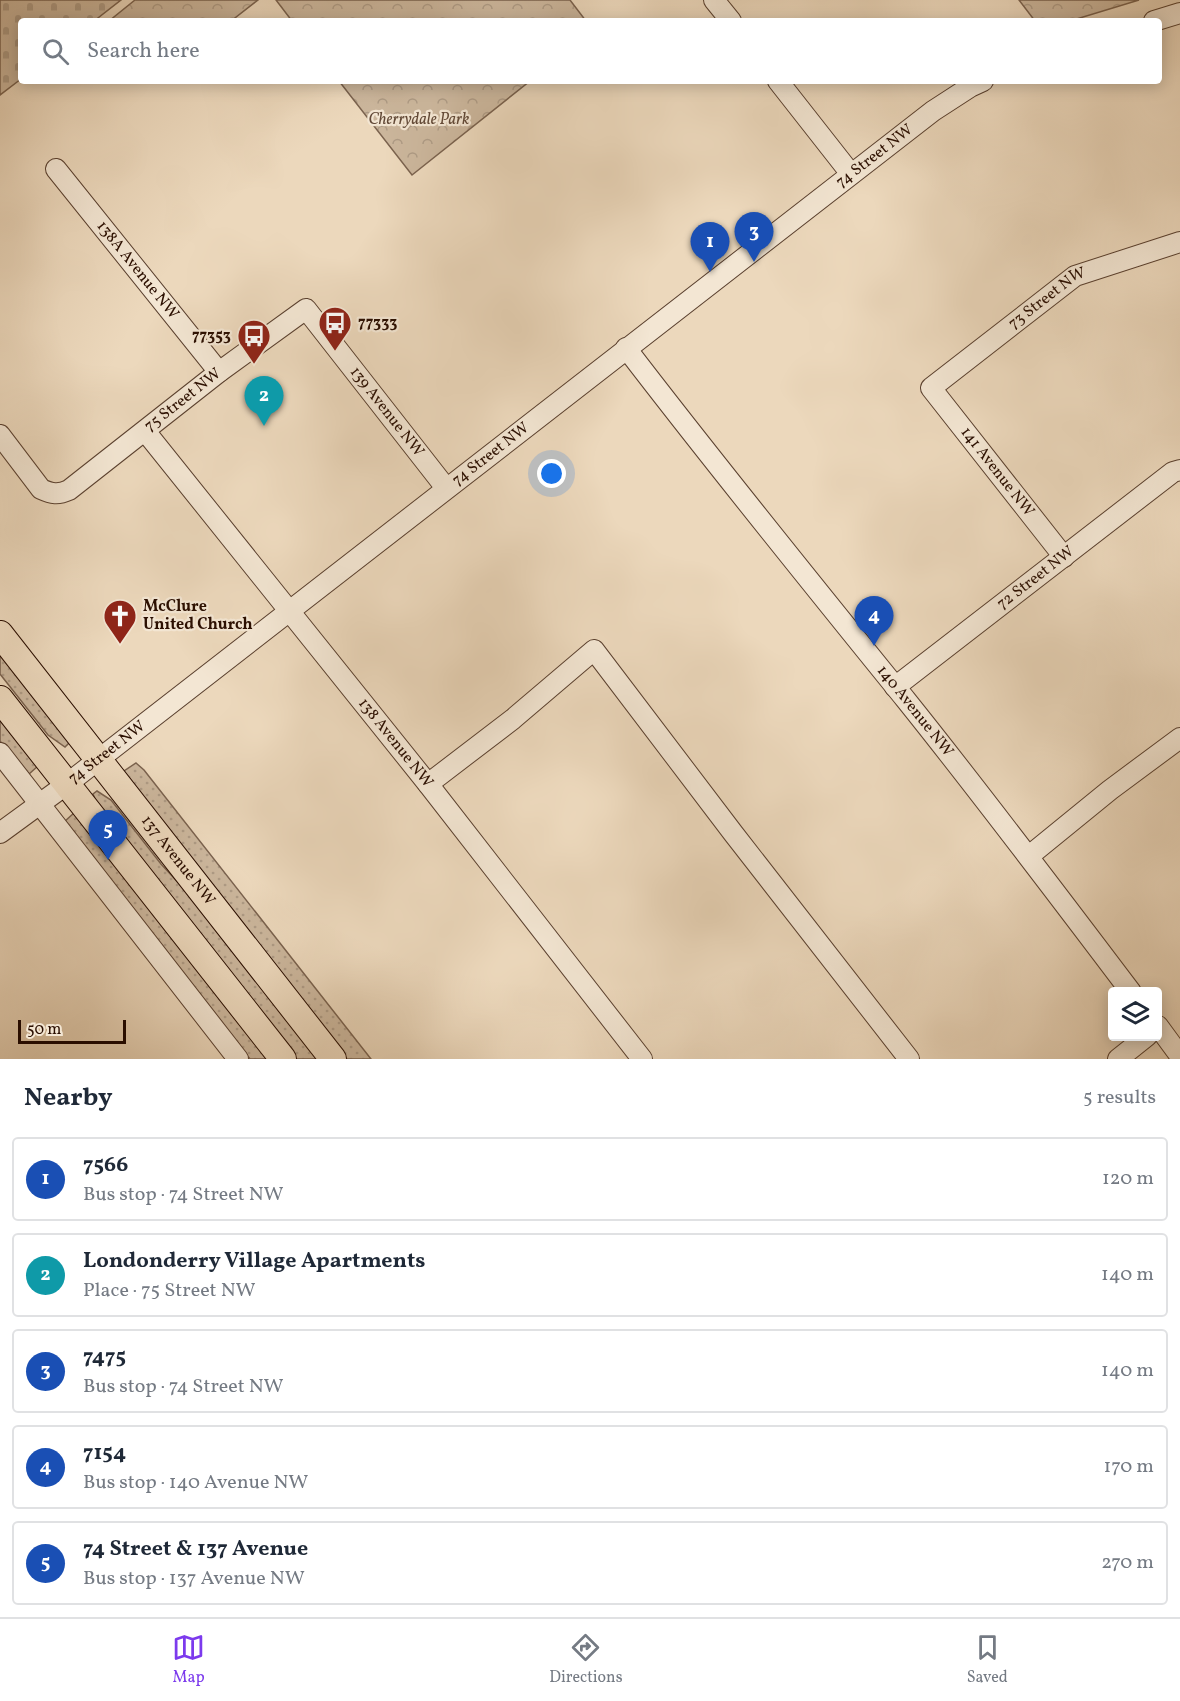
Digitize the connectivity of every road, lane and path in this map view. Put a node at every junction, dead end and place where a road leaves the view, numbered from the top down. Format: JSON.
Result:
{"nodes":[{"id":1,"x":714,"y":0,"type":"edge"},
{"id":2,"x":1180,"y":13,"type":"edge"},
{"id":3,"x":729,"y":18,"type":"edge"},
{"id":4,"x":1162,"y":19,"type":"edge"},
{"id":5,"x":780,"y":84,"type":"edge"},
{"id":6,"x":976,"y":84,"type":"edge"},
{"id":7,"x":56,"y":169,"type":"dead end"},
{"id":8,"x":851,"y":174,"type":"junction"},
{"id":9,"x":1180,"y":242,"type":"edge"},
{"id":10,"x":306,"y":309,"type":"joint"},
{"id":11,"x":626,"y":348,"type":"junction"},
{"id":12,"x":219,"y":372,"type":"junction"},
{"id":13,"x":931,"y":388,"type":"joint"},
{"id":14,"x":145,"y":431,"type":"junction"},
{"id":15,"x":0,"y":435,"type":"edge"},
{"id":16,"x":1180,"y":470,"type":"edge"},
{"id":17,"x":446,"y":488,"type":"junction"},
{"id":18,"x":1064,"y":557,"type":"junction"},
{"id":19,"x":290,"y":611,"type":"junction"},
{"id":20,"x":0,"y":634,"type":"edge"},
{"id":21,"x":895,"y":687,"type":"junction"},
{"id":22,"x":0,"y":699,"type":"edge"},
{"id":23,"x":1180,"y":738,"type":"edge"},
{"id":24,"x":0,"y":753,"type":"edge"},
{"id":25,"x":98,"y":760,"type":"junction"},
{"id":26,"x":67,"y":784,"type":"junction"},
{"id":27,"x":428,"y":784,"type":"junction"},
{"id":28,"x":39,"y":803,"type":"junction"},
{"id":29,"x":0,"y":833,"type":"edge"},
{"id":30,"x":1029,"y":856,"type":"junction"},
{"id":31,"x":1127,"y":987,"type":"edge"},
{"id":32,"x":1162,"y":1037,"type":"edge"},
{"id":33,"x":1141,"y":1041,"type":"edge"},
{"id":34,"x":1180,"y":1056,"type":"edge"},
{"id":35,"x":238,"y":1059,"type":"edge"},
{"id":36,"x":283,"y":1059,"type":"edge"},
{"id":37,"x":333,"y":1059,"type":"edge"},
{"id":38,"x":642,"y":1059,"type":"edge"},
{"id":39,"x":909,"y":1059,"type":"edge"},
{"id":40,"x":1118,"y":1059,"type":"edge"}],
"edges":[{"from":1,"to":3,"type":"street"},
{"from":2,"to":4,"type":"street"},
{"from":5,"to":8,"type":"street"},
{"from":6,"to":8,"type":"street","name":"74 Street NW"},
{"from":7,"to":12,"type":"street","name":"138A Avenue NW"},
{"from":8,"to":11,"type":"street","name":"74 Street NW"},
{"from":9,"to":13,"type":"street","name":"73 Street NW"},
{"from":10,"to":12,"type":"street","name":"75 Street NW"},
{"from":10,"to":17,"type":"street","name":"139 Avenue NW"},
{"from":11,"to":17,"type":"street","name":"74 Street NW"},
{"from":11,"to":21,"type":"street","name":"140 Avenue NW"},
{"from":12,"to":14,"type":"street","name":"75 Street NW"},
{"from":13,"to":18,"type":"street","name":"141 Avenue NW"},
{"from":14,"to":15,"type":"street","name":"75 Street NW"},
{"from":14,"to":19,"type":"street","name":"138 Avenue NW"},
{"from":16,"to":18,"type":"street","name":"72 Street NW"},
{"from":17,"to":19,"type":"street","name":"74 Street NW"},
{"from":18,"to":21,"type":"street","name":"72 Street NW"},
{"from":19,"to":25,"type":"street","name":"74 Street NW"},
{"from":19,"to":27,"type":"street","name":"138 Avenue NW"},
{"from":20,"to":25,"type":"main road","name":"137 Avenue NW"},
{"from":21,"to":30,"type":"street","name":"140 Avenue NW"},
{"from":22,"to":26,"type":"main road"},
{"from":23,"to":30,"type":"street"},
{"from":24,"to":28,"type":"street"},
{"from":25,"to":26,"type":"street","name":"74 Street NW"},
{"from":25,"to":37,"type":"main road","name":"137 Avenue NW"},
{"from":26,"to":28,"type":"street","name":"74 Street NW"},
{"from":26,"to":36,"type":"main road"},
{"from":27,"to":38,"type":"street","name":"138 Avenue NW"},
{"from":27,"to":39,"type":"street"},
{"from":28,"to":29,"type":"street","name":"74 Street NW"},
{"from":28,"to":35,"type":"street"},
{"from":30,"to":31,"type":"street","name":"140 Avenue NW"},
{"from":32,"to":34,"type":"street"},
{"from":33,"to":40,"type":"street"}]}
